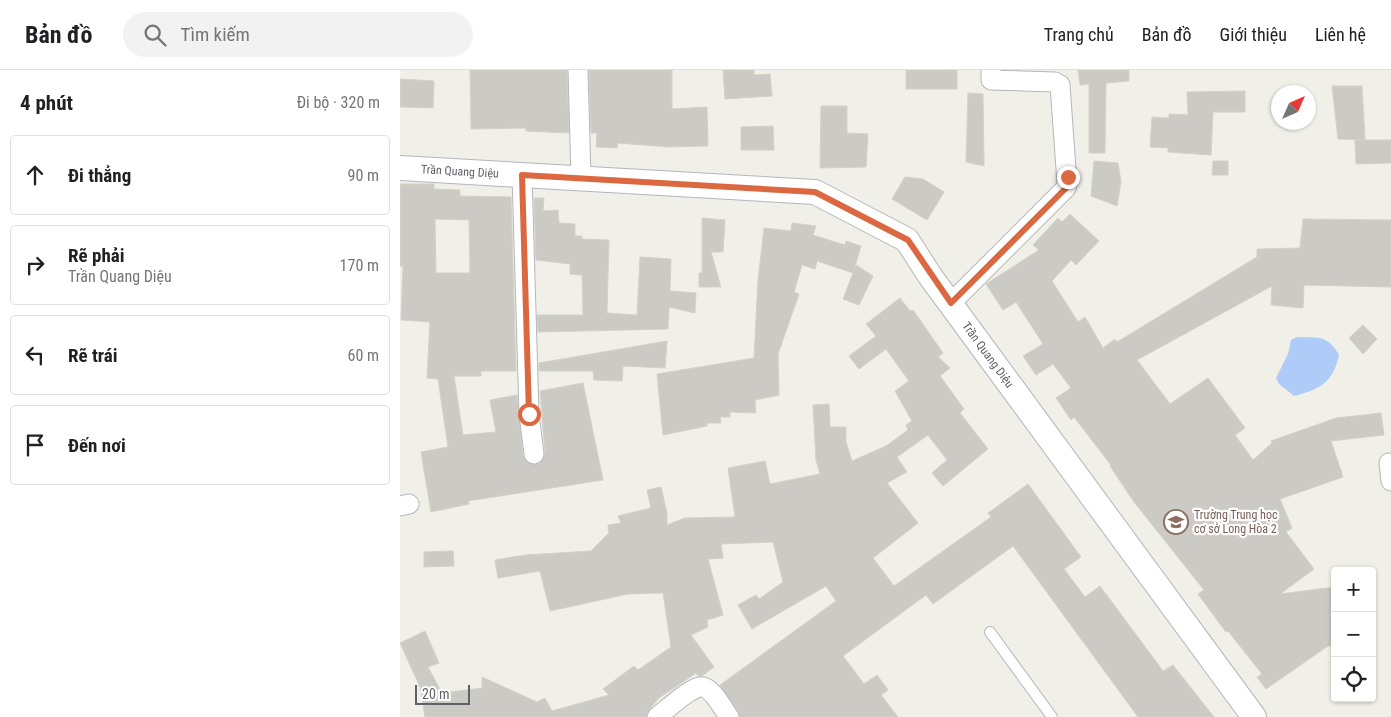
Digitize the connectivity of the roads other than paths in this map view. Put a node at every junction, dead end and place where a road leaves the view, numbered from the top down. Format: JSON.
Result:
{"nodes":[{"id":1,"x":578,"y":70,"type":"edge"},
{"id":2,"x":991,"y":70,"type":"edge"},
{"id":3,"x":400,"y":168,"type":"edge"},
{"id":4,"x":522,"y":175,"type":"junction"},
{"id":5,"x":580,"y":178,"type":"junction"},
{"id":6,"x":951,"y":303,"type":"junction"},
{"id":7,"x":534,"y":454,"type":"dead end"},
{"id":8,"x":990,"y":632,"type":"dead end"},
{"id":9,"x":1248,"y":715,"type":"edge"},
{"id":10,"x":657,"y":717,"type":"edge"},
{"id":11,"x":729,"y":717,"type":"edge"},
{"id":12,"x":1052,"y":717,"type":"edge"}],
"edges":[{"from":1,"to":5,"type":"street"},
{"from":2,"to":6,"type":"street"},
{"from":3,"to":4,"type":"street","name":"Trần Quang Diệu"},
{"from":4,"to":5,"type":"street","name":"Trần Quang Diệu"},
{"from":4,"to":7,"type":"street"},
{"from":5,"to":6,"type":"street","name":"Trần Quang Diệu"},
{"from":6,"to":9,"type":"street","name":"Trần Quang Diệu"},
{"from":8,"to":12,"type":"lane"},
{"from":10,"to":11,"type":"street"}]}
